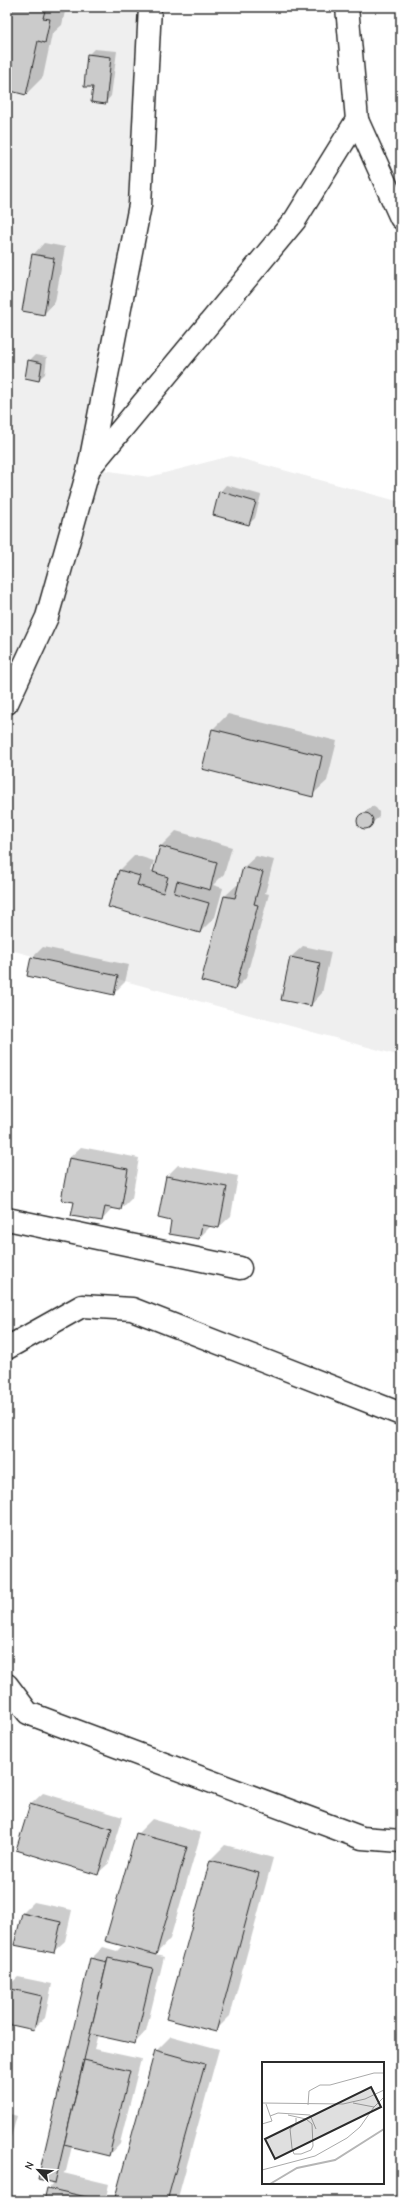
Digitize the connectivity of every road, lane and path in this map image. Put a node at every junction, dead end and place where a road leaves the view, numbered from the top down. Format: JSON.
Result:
{"nodes":[{"id":1,"x":150,"y":7,"type":"edge"},
{"id":2,"x":347,"y":7,"type":"edge"},
{"id":3,"x":357,"y":120,"type":"junction"},
{"id":4,"x":401,"y":218,"type":"edge"},
{"id":5,"x":89,"y":468,"type":"junction"},
{"id":6,"x":7,"y":703,"type":"edge"},
{"id":7,"x":7,"y":1219,"type":"edge"},
{"id":8,"x":240,"y":1268,"type":"dead end"},
{"id":9,"x":7,"y":1348,"type":"edge"},
{"id":10,"x":401,"y":1414,"type":"edge"},
{"id":11,"x":7,"y":1685,"type":"edge"},
{"id":12,"x":401,"y":1841,"type":"edge"}],
"edges":[{"from":1,"to":5,"type":"street"},
{"from":2,"to":3,"type":"street"},
{"from":3,"to":4,"type":"street"},
{"from":3,"to":5,"type":"street"},
{"from":5,"to":6,"type":"street"},
{"from":7,"to":8,"type":"street"},
{"from":9,"to":10,"type":"street"},
{"from":11,"to":12,"type":"street"}]}
